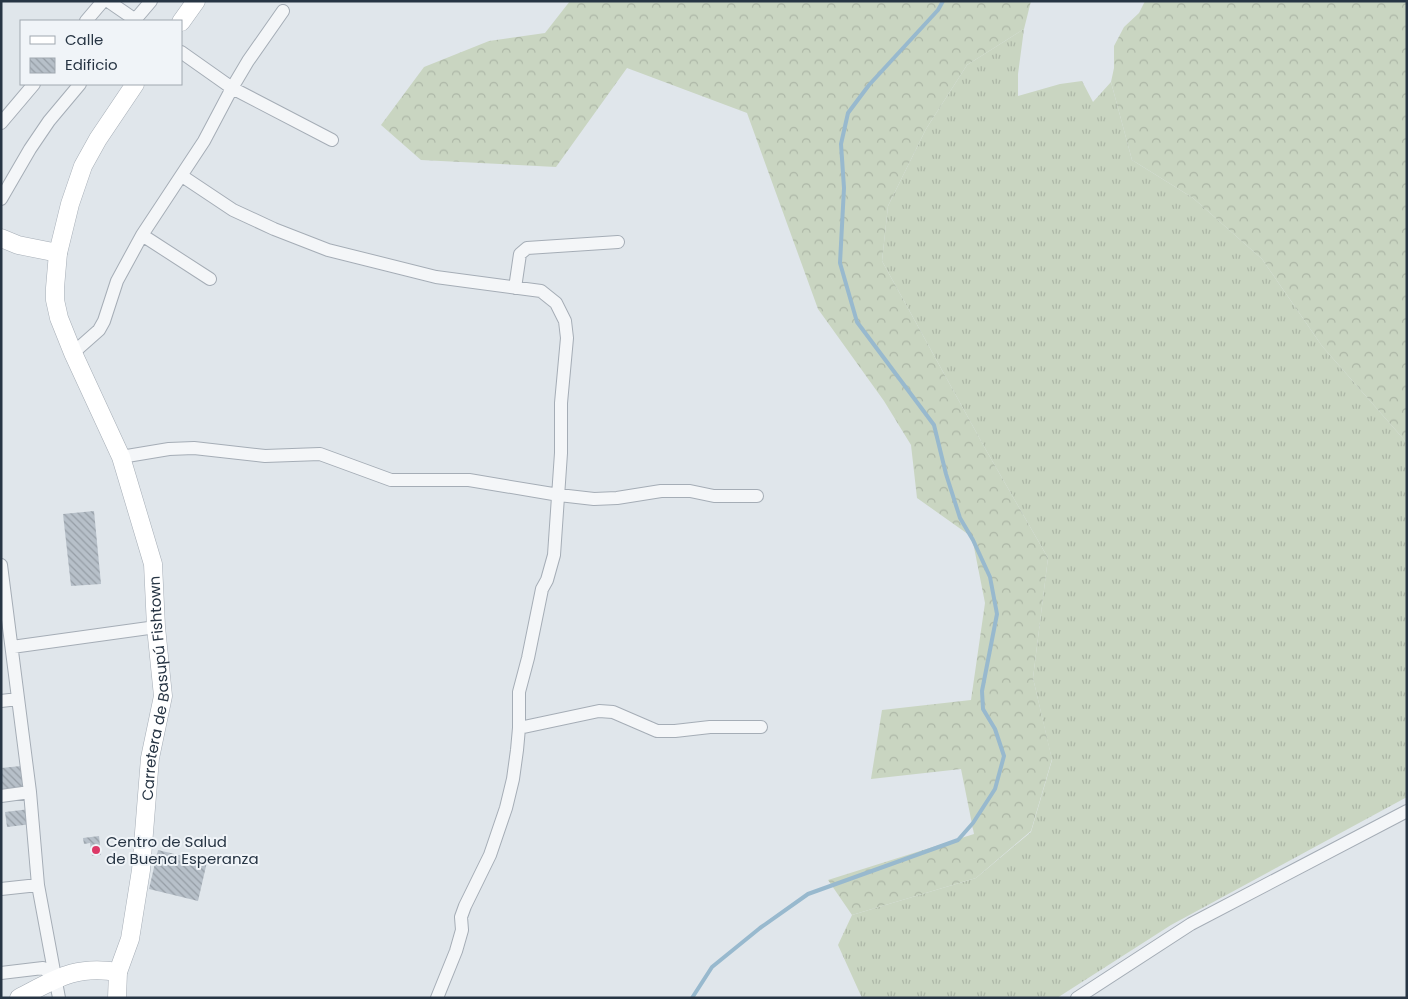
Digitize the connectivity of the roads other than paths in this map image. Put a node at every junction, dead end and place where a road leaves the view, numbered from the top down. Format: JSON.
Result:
{"nodes":[{"id":1,"x":103,"y":1,"type":"edge"},
{"id":2,"x":108,"y":1,"type":"edge"},
{"id":3,"x":151,"y":1,"type":"edge"},
{"id":4,"x":196,"y":1,"type":"edge"},
{"id":5,"x":283,"y":11,"type":"dead end"},
{"id":6,"x":87,"y":20,"type":"edge"},
{"id":7,"x":135,"y":20,"type":"edge"},
{"id":8,"x":137,"y":20,"type":"edge"},
{"id":9,"x":182,"y":21,"type":"edge"},
{"id":10,"x":182,"y":53,"type":"edge"},
{"id":11,"x":33,"y":85,"type":"edge"},
{"id":12,"x":79,"y":85,"type":"edge"},
{"id":13,"x":134,"y":85,"type":"edge"},
{"id":14,"x":232,"y":88,"type":"junction"},
{"id":15,"x":1,"y":123,"type":"edge"},
{"id":16,"x":332,"y":140,"type":"dead end"},
{"id":17,"x":182,"y":176,"type":"junction"},
{"id":18,"x":1,"y":199,"type":"edge"},
{"id":19,"x":142,"y":235,"type":"junction"},
{"id":20,"x":1,"y":238,"type":"edge"},
{"id":21,"x":618,"y":242,"type":"dead end"},
{"id":22,"x":58,"y":253,"type":"junction"},
{"id":23,"x":210,"y":279,"type":"dead end"},
{"id":24,"x":515,"y":288,"type":"junction"},
{"id":25,"x":73,"y":353,"type":"junction"},
{"id":26,"x":121,"y":457,"type":"junction"},
{"id":27,"x":559,"y":495,"type":"junction"},
{"id":28,"x":757,"y":496,"type":"dead end"},
{"id":29,"x":1,"y":565,"type":"edge"},
{"id":30,"x":4,"y":612,"type":"edge"},
{"id":31,"x":156,"y":627,"type":"junction"},
{"id":32,"x":12,"y":647,"type":"junction"},
{"id":33,"x":18,"y":699,"type":"junction"},
{"id":34,"x":1,"y":701,"type":"edge"},
{"id":35,"x":761,"y":727,"type":"dead end"},
{"id":36,"x":519,"y":728,"type":"junction"},
{"id":37,"x":30,"y":792,"type":"junction"},
{"id":38,"x":1,"y":796,"type":"edge"},
{"id":39,"x":1407,"y":811,"type":"edge"},
{"id":40,"x":38,"y":885,"type":"junction"},
{"id":41,"x":1,"y":889,"type":"edge"},
{"id":42,"x":118,"y":972,"type":"junction"},
{"id":43,"x":1,"y":974,"type":"edge"},
{"id":44,"x":57,"y":978,"type":"junction"},
{"id":45,"x":19,"y":998,"type":"edge"},
{"id":46,"x":60,"y":998,"type":"edge"},
{"id":47,"x":117,"y":998,"type":"edge"},
{"id":48,"x":437,"y":998,"type":"edge"},
{"id":49,"x":1077,"y":998,"type":"edge"}],
"edges":[{"from":1,"to":6,"type":"street"},
{"from":2,"to":7,"type":"street"},
{"from":3,"to":8,"type":"street"},
{"from":4,"to":9,"type":"street"},
{"from":5,"to":14,"type":"street"},
{"from":10,"to":14,"type":"street"},
{"from":11,"to":15,"type":"street"},
{"from":12,"to":18,"type":"street"},
{"from":13,"to":22,"type":"street","name":"Carretera de Basupú Fishtown"},
{"from":14,"to":16,"type":"street"},
{"from":14,"to":17,"type":"street"},
{"from":17,"to":19,"type":"street"},
{"from":17,"to":24,"type":"street"},
{"from":19,"to":23,"type":"street"},
{"from":19,"to":25,"type":"street"},
{"from":20,"to":22,"type":"street"},
{"from":21,"to":24,"type":"street"},
{"from":22,"to":25,"type":"street","name":"Carretera de Basupú Fishtown"},
{"from":24,"to":27,"type":"street"},
{"from":25,"to":26,"type":"street","name":"Carretera de Basupú Fishtown"},
{"from":26,"to":27,"type":"street"},
{"from":26,"to":31,"type":"street","name":"Carretera de Basupú Fishtown"},
{"from":27,"to":28,"type":"street"},
{"from":27,"to":36,"type":"street"},
{"from":29,"to":30,"type":"street"},
{"from":30,"to":32,"type":"street"},
{"from":31,"to":32,"type":"street"},
{"from":31,"to":42,"type":"street","name":"Carretera de Basupú Fishtown"},
{"from":32,"to":33,"type":"street"},
{"from":33,"to":34,"type":"street"},
{"from":33,"to":37,"type":"street"},
{"from":35,"to":36,"type":"street"},
{"from":36,"to":48,"type":"street"},
{"from":37,"to":38,"type":"street"},
{"from":37,"to":40,"type":"street"},
{"from":39,"to":49,"type":"street"},
{"from":40,"to":41,"type":"street"},
{"from":40,"to":44,"type":"street"},
{"from":42,"to":44,"type":"street"},
{"from":42,"to":47,"type":"street","name":"Carretera de Basupú Fishtown"},
{"from":43,"to":44,"type":"street"},
{"from":44,"to":45,"type":"street"},
{"from":44,"to":46,"type":"street"}]}
